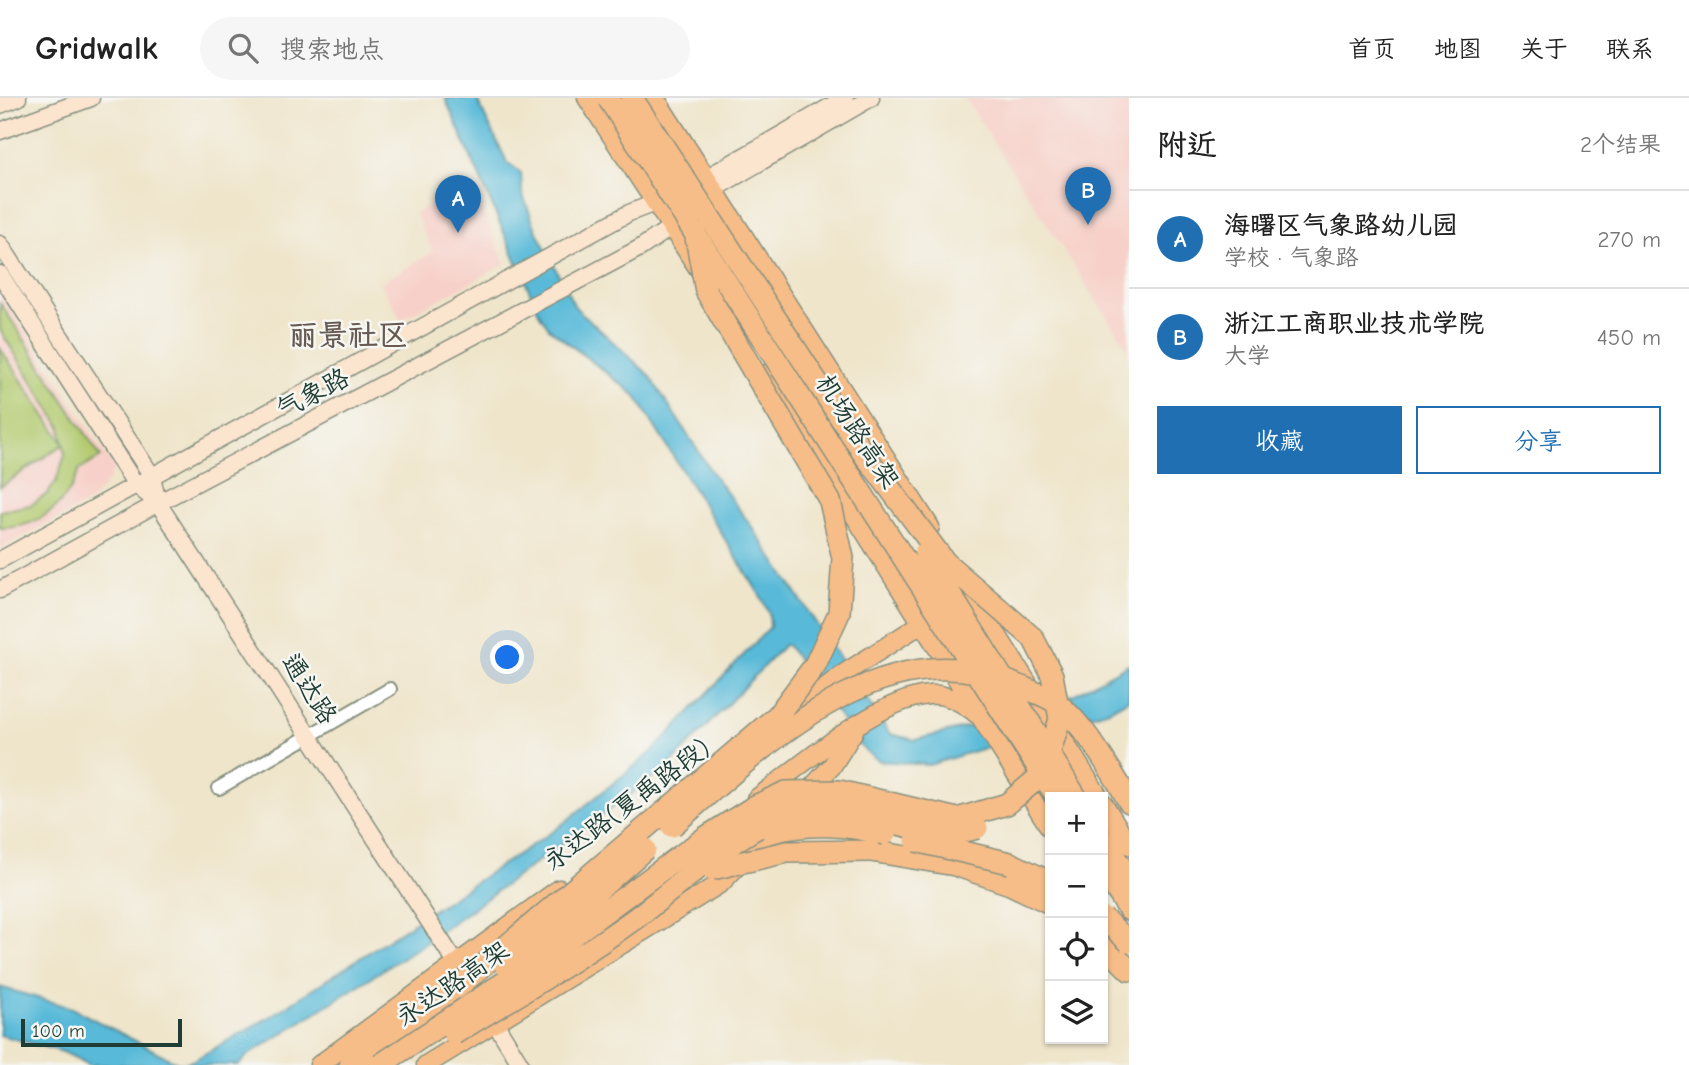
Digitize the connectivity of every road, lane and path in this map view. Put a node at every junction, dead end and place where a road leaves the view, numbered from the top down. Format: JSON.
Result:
{"nodes":[{"id":1,"x":18,"y":98,"type":"edge"},
{"id":2,"x":91,"y":98,"type":"edge"},
{"id":3,"x":587,"y":98,"type":"edge"},
{"id":4,"x":608,"y":98,"type":"edge"},
{"id":5,"x":632,"y":98,"type":"edge"},
{"id":6,"x":655,"y":98,"type":"edge"},
{"id":7,"x":845,"y":98,"type":"edge"},
{"id":8,"x":871,"y":98,"type":"edge"},
{"id":9,"x":0,"y":105,"type":"edge"},
{"id":10,"x":0,"y":131,"type":"edge"},
{"id":11,"x":710,"y":183,"type":"junction"},
{"id":12,"x":656,"y":204,"type":"junction"},
{"id":13,"x":673,"y":229,"type":"junction"},
{"id":14,"x":695,"y":232,"type":"junction"},
{"id":15,"x":0,"y":244,"type":"edge"},
{"id":16,"x":0,"y":274,"type":"edge"},
{"id":17,"x":861,"y":450,"type":"junction"},
{"id":18,"x":152,"y":476,"type":"junction"},
{"id":19,"x":136,"y":485,"type":"junction"},
{"id":20,"x":158,"y":503,"type":"junction"},
{"id":21,"x":0,"y":560,"type":"edge"},
{"id":22,"x":967,"y":587,"type":"junction"},
{"id":23,"x":0,"y":590,"type":"edge"},
{"id":24,"x":924,"y":624,"type":"junction"},
{"id":25,"x":946,"y":659,"type":"junction"},
{"id":26,"x":390,"y":689,"type":"dead end"},
{"id":27,"x":883,"y":710,"type":"junction"},
{"id":28,"x":986,"y":722,"type":"junction"},
{"id":29,"x":850,"y":730,"type":"junction"},
{"id":30,"x":311,"y":736,"type":"junction"},
{"id":31,"x":1048,"y":758,"type":"junction"},
{"id":32,"x":219,"y":788,"type":"dead end"},
{"id":33,"x":1054,"y":792,"type":"edge"},
{"id":34,"x":1073,"y":792,"type":"edge"},
{"id":35,"x":1096,"y":792,"type":"edge"},
{"id":36,"x":1129,"y":802,"type":"edge"},
{"id":37,"x":1108,"y":811,"type":"edge"},
{"id":38,"x":1045,"y":820,"type":"edge"},
{"id":39,"x":739,"y":841,"type":"junction"},
{"id":40,"x":1129,"y":845,"type":"edge"},
{"id":41,"x":1108,"y":847,"type":"edge"},
{"id":42,"x":1108,"y":877,"type":"edge"},
{"id":43,"x":1129,"y":879,"type":"edge"},
{"id":44,"x":1045,"y":880,"type":"edge"},
{"id":45,"x":1045,"y":901,"type":"edge"},
{"id":46,"x":1129,"y":910,"type":"edge"},
{"id":47,"x":1104,"y":918,"type":"edge"},
{"id":48,"x":1105,"y":918,"type":"edge"},
{"id":49,"x":1129,"y":942,"type":"edge"},
{"id":50,"x":557,"y":947,"type":"junction"},
{"id":51,"x":1108,"y":948,"type":"edge"},
{"id":52,"x":1129,"y":957,"type":"edge"},
{"id":53,"x":458,"y":966,"type":"junction"},
{"id":54,"x":1129,"y":970,"type":"edge"},
{"id":55,"x":457,"y":988,"type":"junction"},
{"id":56,"x":483,"y":1004,"type":"junction"},
{"id":57,"x":496,"y":1023,"type":"junction"},
{"id":58,"x":319,"y":1065,"type":"edge"},
{"id":59,"x":350,"y":1065,"type":"edge"},
{"id":60,"x":380,"y":1065,"type":"edge"},
{"id":61,"x":391,"y":1065,"type":"edge"},
{"id":62,"x":405,"y":1065,"type":"edge"},
{"id":63,"x":426,"y":1065,"type":"edge"},
{"id":64,"x":521,"y":1065,"type":"edge"}],
"edges":[{"from":1,"to":9,"type":"street"},
{"from":2,"to":10,"type":"street"},
{"from":3,"to":12,"type":"main road"},
{"from":4,"to":14,"type":"highway","name":"机场路高架","bridge":true},
{"from":5,"to":17,"type":"highway","name":"机场路高架","bridge":true},
{"from":6,"to":11,"type":"main road"},
{"from":7,"to":11,"type":"street"},
{"from":8,"to":11,"type":"street"},
{"from":11,"to":12,"type":"street","name":"气象路"},
{"from":11,"to":13,"type":"street","name":"气象路"},
{"from":11,"to":22,"type":"main road"},
{"from":12,"to":13,"type":"main road"},
{"from":12,"to":18,"type":"street","name":"气象路"},
{"from":13,"to":20,"type":"street","name":"气象路"},
{"from":13,"to":24,"type":"main road"},
{"from":14,"to":33,"type":"highway","name":"机场路高架","bridge":true},
{"from":14,"to":55,"type":"highway","bridge":true},
{"from":15,"to":18,"type":"street","name":"通达路"},
{"from":16,"to":19,"type":"street","name":"通达路"},
{"from":17,"to":31,"type":"highway","bridge":true},
{"from":17,"to":34,"type":"highway","name":"机场路高架","bridge":true},
{"from":18,"to":19,"type":"street","name":"气象路"},
{"from":18,"to":20,"type":"street","name":"通达路"},
{"from":19,"to":20,"type":"street","name":"通达路"},
{"from":19,"to":21,"type":"street","name":"气象路"},
{"from":20,"to":23,"type":"street","name":"气象路"},
{"from":20,"to":30,"type":"street","name":"通达路"},
{"from":22,"to":24,"type":"main road","name":"永达路(夏禹路段)"},
{"from":22,"to":35,"type":"main road"},
{"from":24,"to":25,"type":"main road"},
{"from":24,"to":53,"type":"main road","name":"永达路(夏禹路段)"},
{"from":25,"to":27,"type":"main road"},
{"from":25,"to":28,"type":"main road"},
{"from":26,"to":30,"type":"street"},
{"from":27,"to":28,"type":"main road"},
{"from":27,"to":29,"type":"main road"},
{"from":28,"to":38,"type":"main road"},
{"from":29,"to":56,"type":"main road"},
{"from":29,"to":57,"type":"main road"},
{"from":30,"to":32,"type":"street"},
{"from":30,"to":53,"type":"street","name":"通达路"},
{"from":31,"to":39,"type":"highway","bridge":true},
{"from":31,"to":50,"type":"highway","bridge":true},
{"from":36,"to":55,"type":"highway","bridge":true},
{"from":37,"to":40,"type":"main road"},
{"from":39,"to":44,"type":"highway","bridge":true},
{"from":39,"to":62,"type":"highway","bridge":true},
{"from":41,"to":43,"type":"highway"},
{"from":42,"to":46,"type":"highway"},
{"from":45,"to":50,"type":"highway","bridge":true},
{"from":47,"to":52,"type":"main road"},
{"from":48,"to":49,"type":"highway","bridge":true},
{"from":50,"to":60,"type":"highway","name":"永达路高架","bridge":true},
{"from":51,"to":54,"type":"highway"},
{"from":53,"to":56,"type":"street","name":"通达路"},
{"from":53,"to":58,"type":"main road","name":"永达路(夏禹路段)"},
{"from":55,"to":59,"type":"highway","name":"永达路高架"},
{"from":56,"to":57,"type":"street","name":"通达路"},
{"from":56,"to":61,"type":"main road"},
{"from":57,"to":63,"type":"main road"},
{"from":57,"to":64,"type":"street","name":"通达路"}]}
